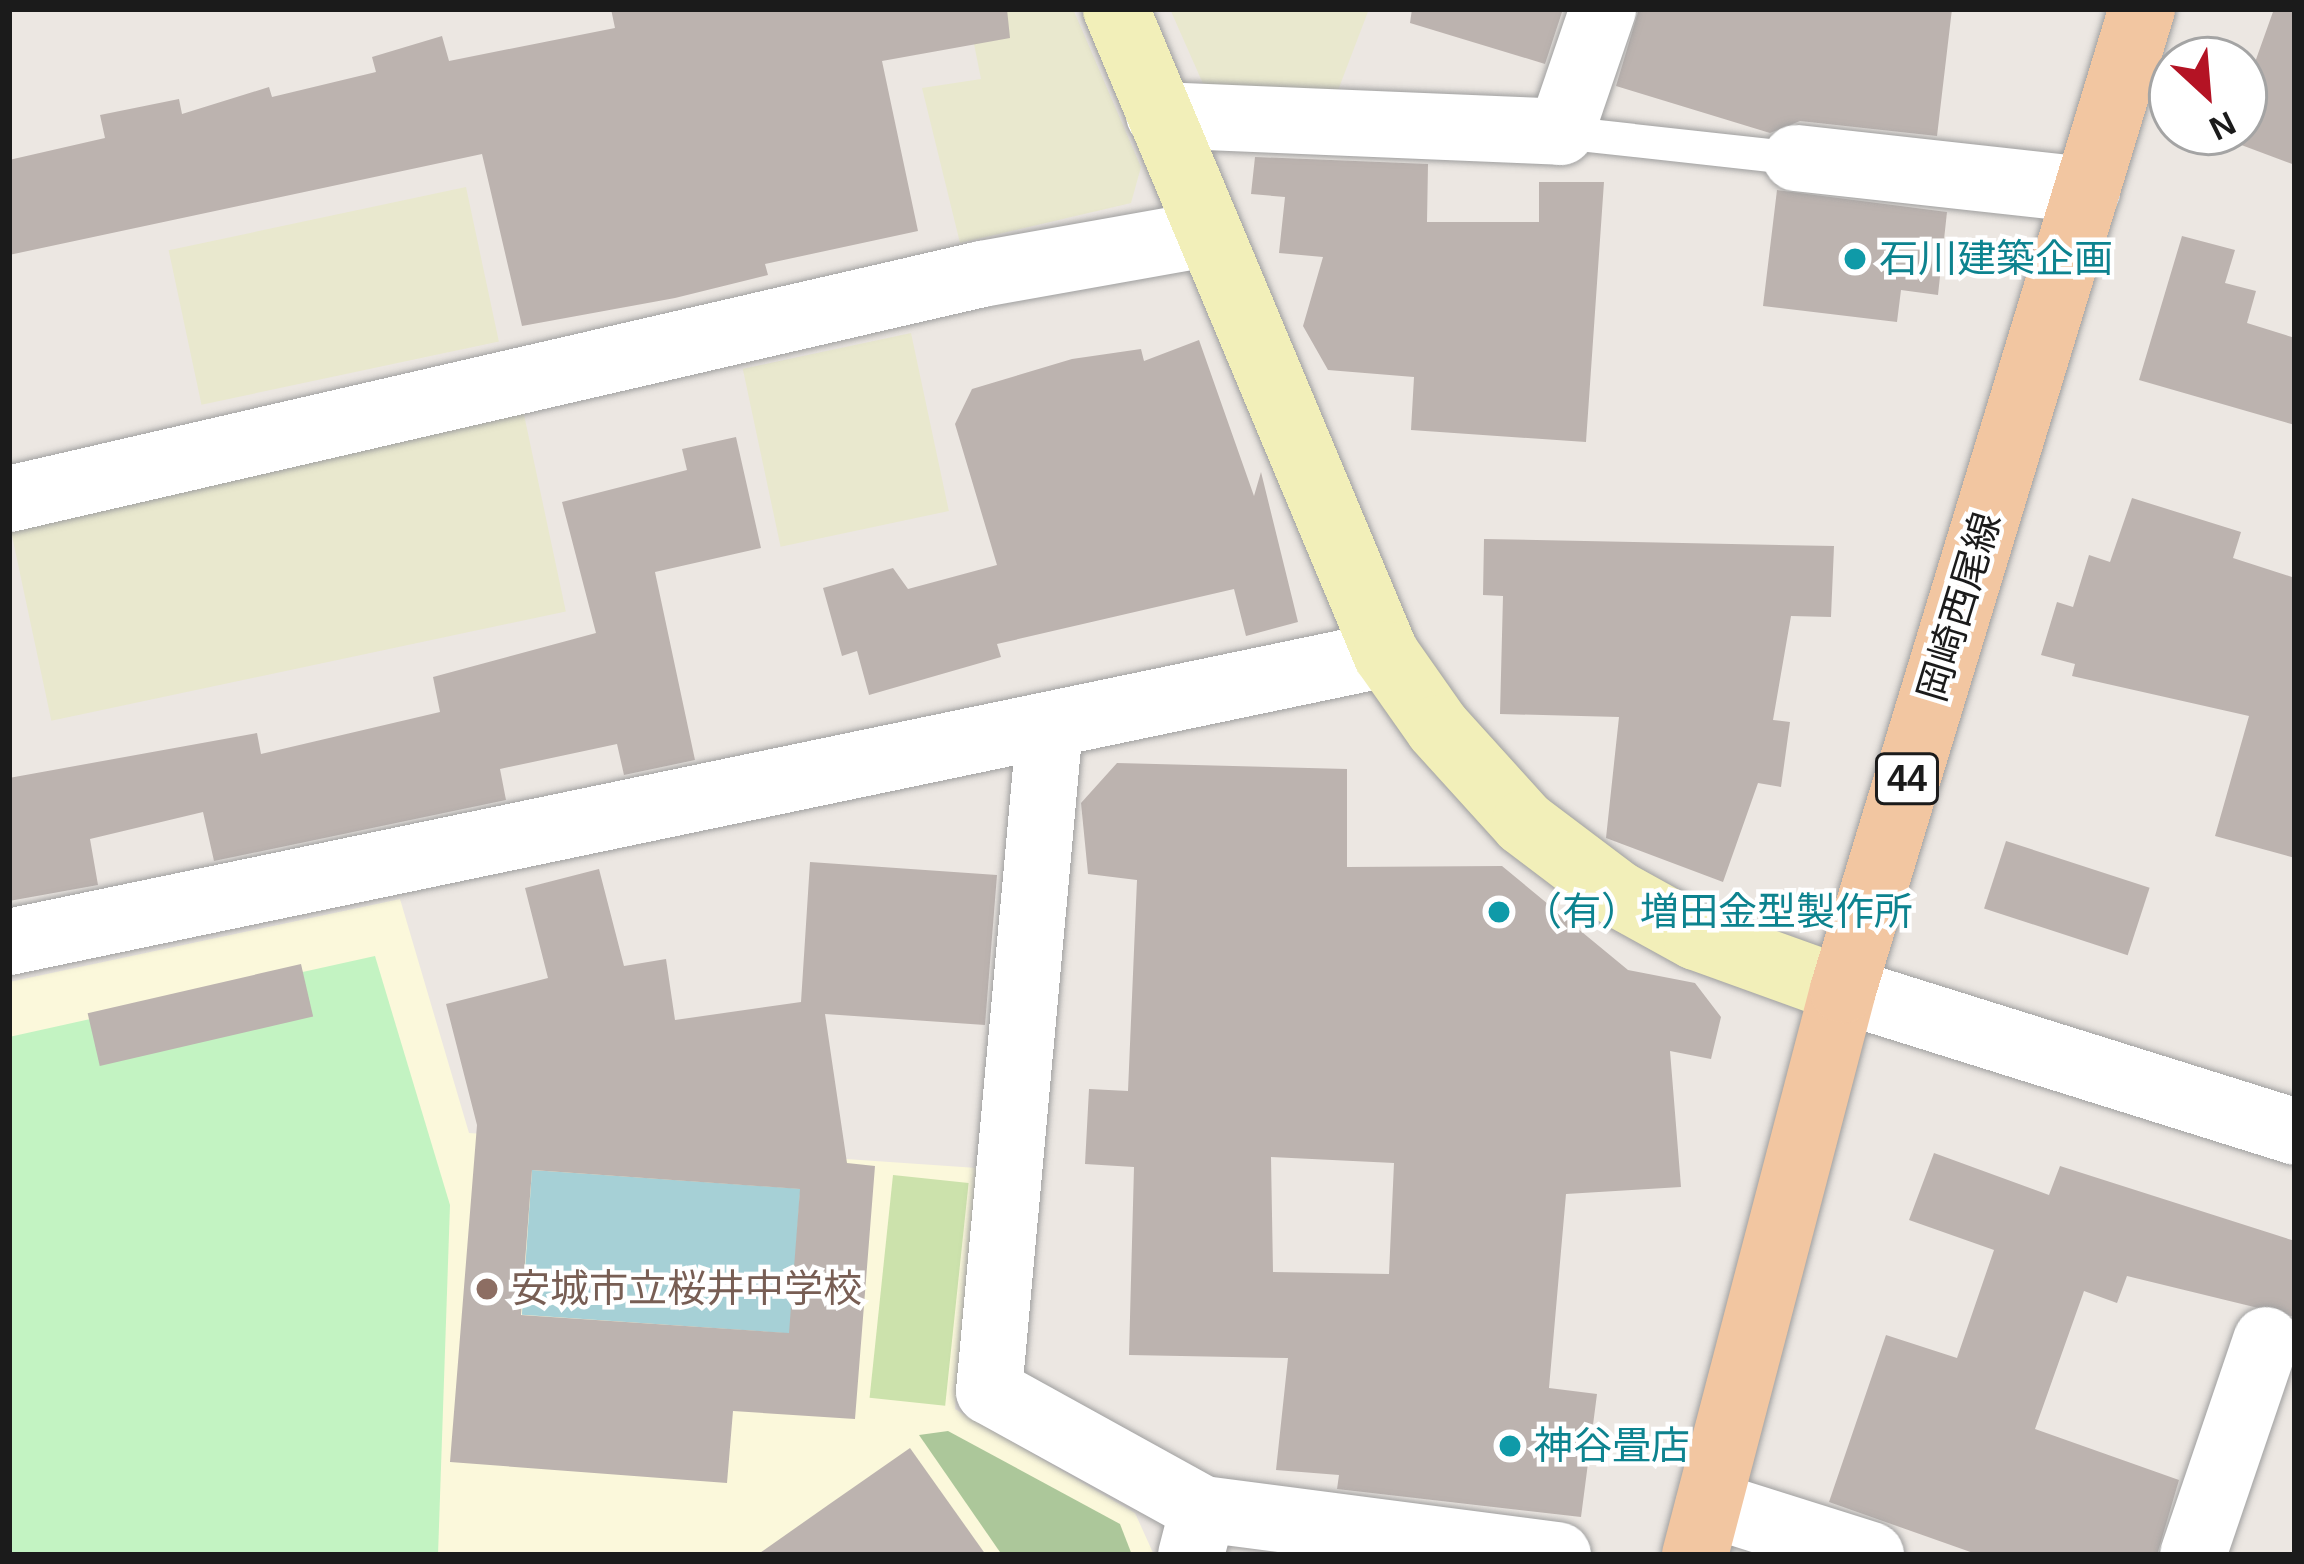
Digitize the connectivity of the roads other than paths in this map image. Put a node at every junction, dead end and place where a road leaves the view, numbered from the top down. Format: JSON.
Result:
{"nodes":[{"id":1,"x":1116,"y":9,"type":"edge"},
{"id":2,"x":1603,"y":9,"type":"edge"},
{"id":3,"x":2142,"y":9,"type":"edge"},
{"id":4,"x":1159,"y":115,"type":"junction"},
{"id":5,"x":1561,"y":132,"type":"junction"},
{"id":6,"x":1796,"y":158,"type":"joint"},
{"id":7,"x":2087,"y":190,"type":"junction"},
{"id":8,"x":1206,"y":234,"type":"junction"},
{"id":9,"x":9,"y":499,"type":"edge"},
{"id":10,"x":1386,"y":654,"type":"junction"},
{"id":11,"x":1050,"y":725,"type":"junction"},
{"id":12,"x":9,"y":942,"type":"edge"},
{"id":13,"x":1843,"y":990,"type":"junction"},
{"id":14,"x":2295,"y":1132,"type":"edge"},
{"id":15,"x":2266,"y":1340,"type":"dead end"},
{"id":16,"x":1702,"y":1529,"type":"edge"},
{"id":17,"x":1197,"y":1532,"type":"edge"},
{"id":18,"x":1558,"y":1555,"type":"edge"},
{"id":19,"x":1871,"y":1555,"type":"edge"},
{"id":20,"x":2193,"y":1555,"type":"edge"}],
"edges":[{"from":1,"to":4,"type":"street"},
{"from":2,"to":5,"type":"street"},
{"from":3,"to":7,"type":"main road","name":"岡崎西尾線","number":"44"},
{"from":4,"to":5,"type":"street"},
{"from":4,"to":8,"type":"street"},
{"from":5,"to":6,"type":"lane"},
{"from":6,"to":7,"type":"street"},
{"from":7,"to":13,"type":"main road","name":"岡崎西尾線","number":"44"},
{"from":8,"to":9,"type":"street"},
{"from":8,"to":10,"type":"street"},
{"from":10,"to":11,"type":"street"},
{"from":10,"to":13,"type":"street"},
{"from":11,"to":12,"type":"street"},
{"from":11,"to":17,"type":"street"},
{"from":13,"to":14,"type":"street"},
{"from":13,"to":16,"type":"main road","name":"岡崎西尾線","number":"44"},
{"from":15,"to":20,"type":"street"},
{"from":16,"to":19,"type":"street"},
{"from":17,"to":18,"type":"street"}]}
